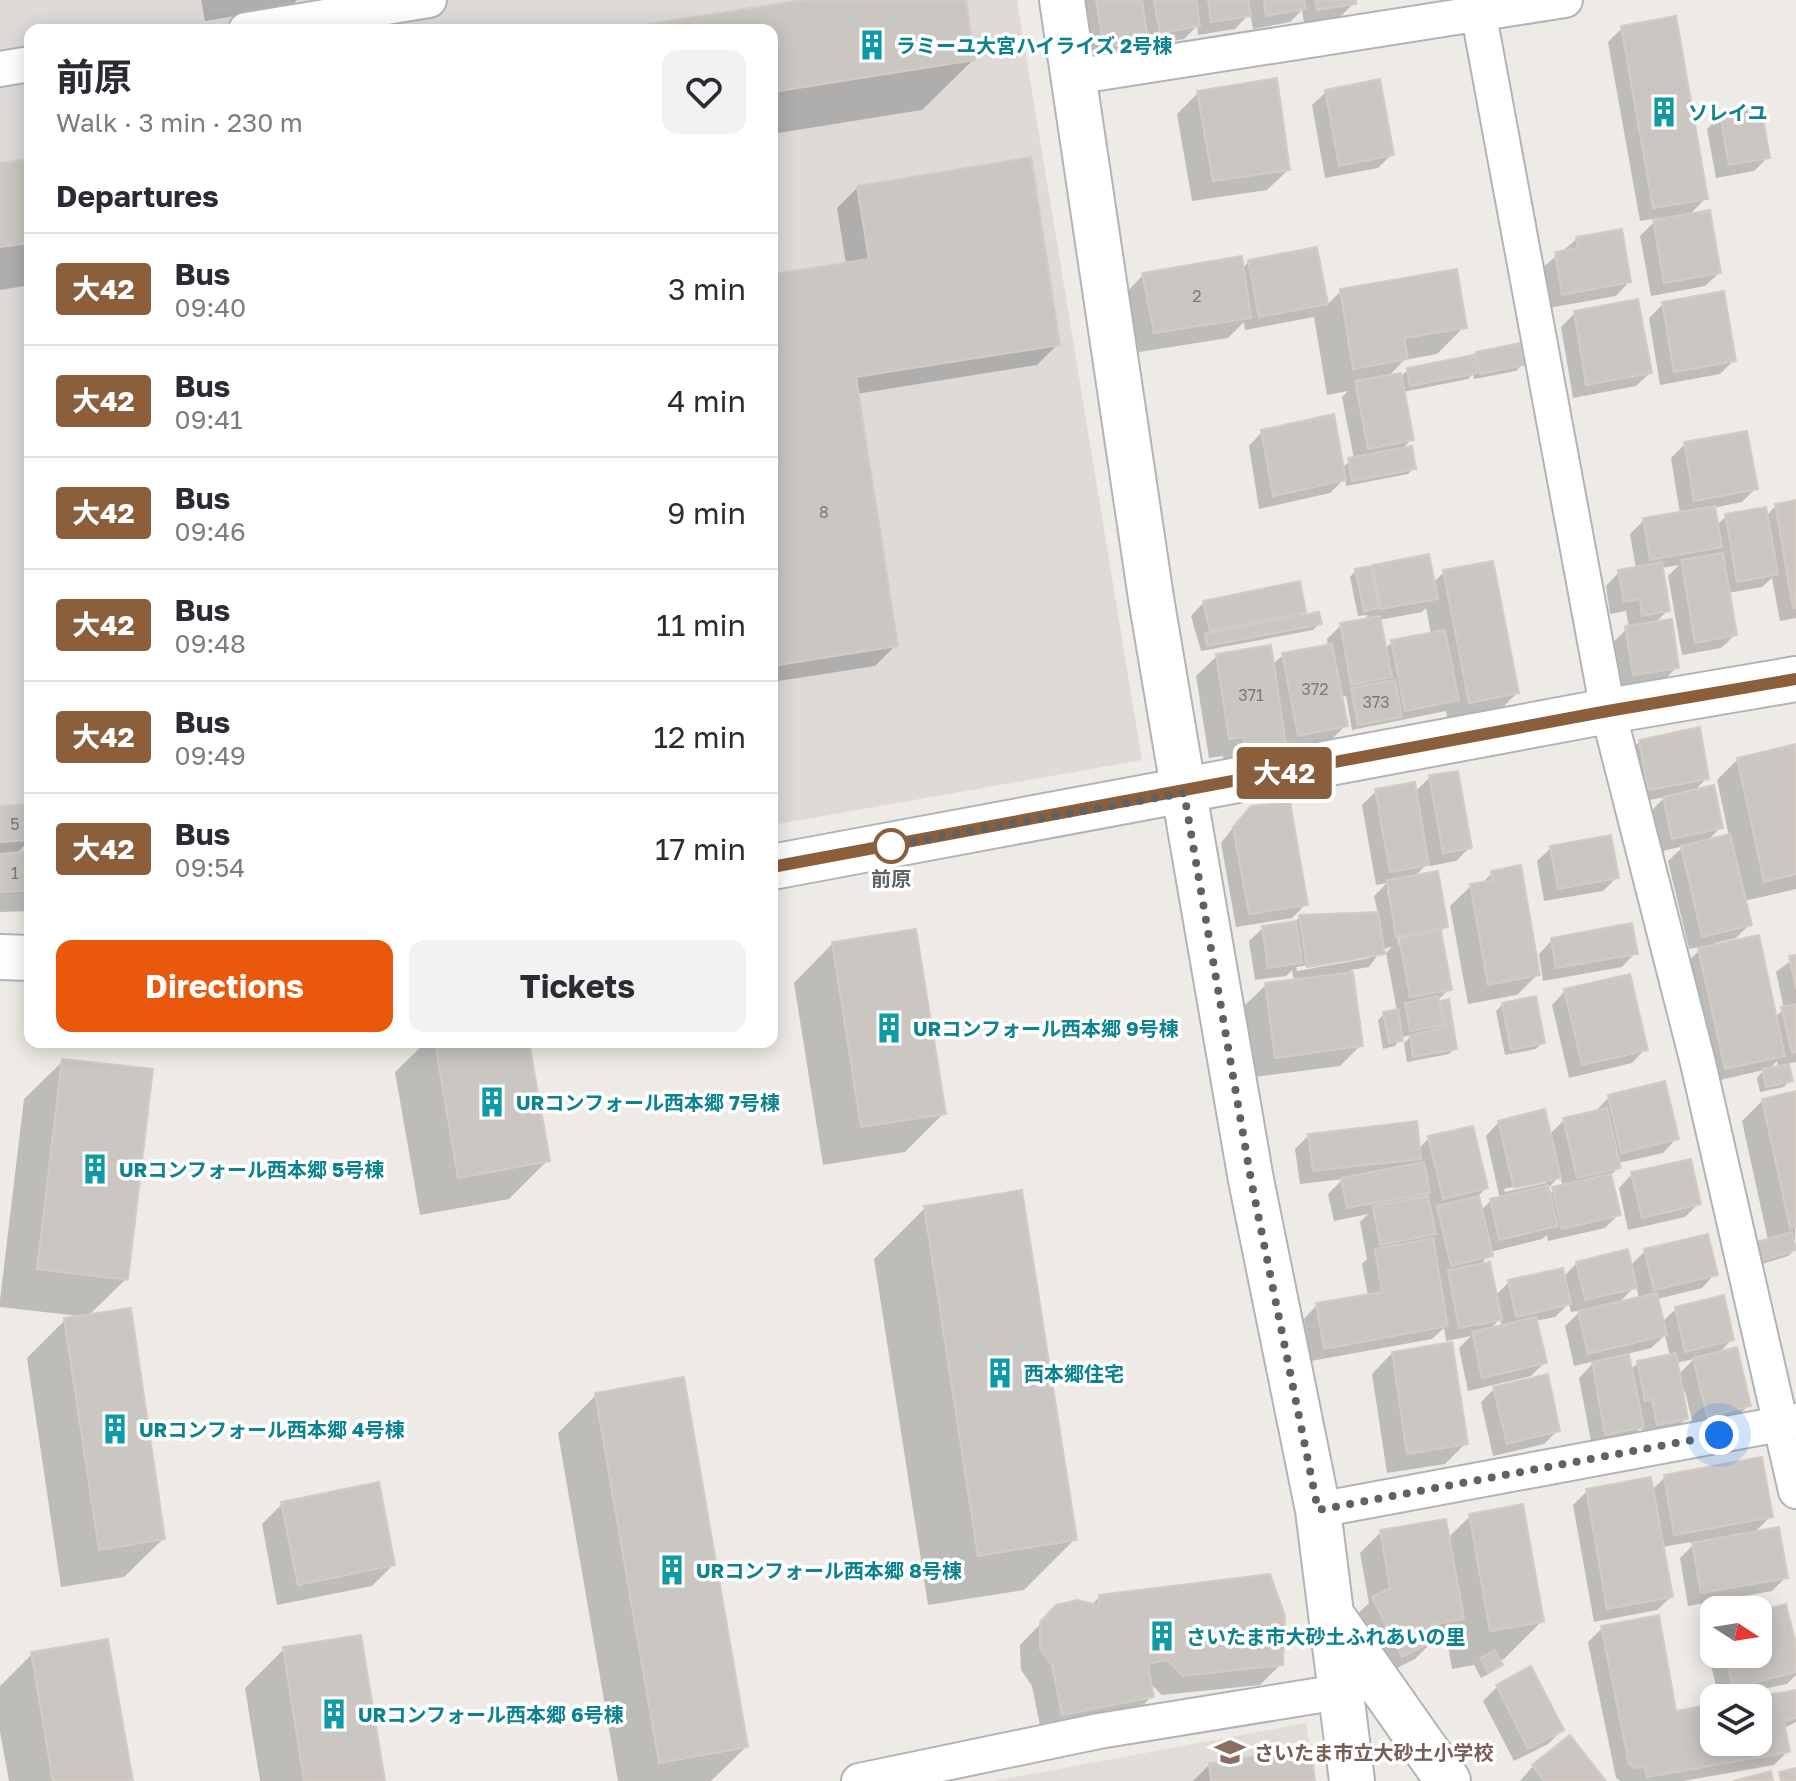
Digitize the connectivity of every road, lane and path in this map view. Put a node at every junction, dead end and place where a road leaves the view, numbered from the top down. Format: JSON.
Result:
{"nodes":[{"id":1,"x":429,"y":0,"type":"edge"},
{"id":2,"x":1062,"y":0,"type":"edge"},
{"id":3,"x":1565,"y":0,"type":"edge"},
{"id":4,"x":1478,"y":8,"type":"edge"},
{"id":5,"x":283,"y":24,"type":"edge"},
{"id":6,"x":24,"y":65,"type":"edge"},
{"id":7,"x":0,"y":69,"type":"edge"},
{"id":8,"x":1073,"y":77,"type":"junction"},
{"id":9,"x":1796,"y":679,"type":"edge"},
{"id":10,"x":1608,"y":711,"type":"junction"},
{"id":11,"x":1184,"y":793,"type":"junction"},
{"id":12,"x":778,"y":866,"type":"edge"},
{"id":13,"x":0,"y":957,"type":"edge"},
{"id":14,"x":24,"y":958,"type":"edge"},
{"id":15,"x":1788,"y":1422,"type":"edge"},
{"id":16,"x":1796,"y":1491,"type":"edge"},
{"id":17,"x":1318,"y":1510,"type":"junction"},
{"id":18,"x":1328,"y":1610,"type":"junction"},
{"id":19,"x":1339,"y":1692,"type":"junction"},
{"id":20,"x":859,"y":1781,"type":"edge"},
{"id":21,"x":1352,"y":1781,"type":"edge"},
{"id":22,"x":1448,"y":1781,"type":"edge"}],
"edges":[{"from":1,"to":5,"type":"street"},
{"from":2,"to":8,"type":"street"},
{"from":3,"to":4,"type":"street"},
{"from":4,"to":8,"type":"street"},
{"from":4,"to":10,"type":"street"},
{"from":6,"to":7,"type":"street"},
{"from":8,"to":11,"type":"street"},
{"from":9,"to":10,"type":"street"},
{"from":10,"to":11,"type":"street"},
{"from":10,"to":15,"type":"street"},
{"from":11,"to":12,"type":"street"},
{"from":11,"to":17,"type":"street"},
{"from":13,"to":14,"type":"street"},
{"from":15,"to":16,"type":"street"},
{"from":15,"to":17,"type":"street"},
{"from":17,"to":18,"type":"street"},
{"from":18,"to":19,"type":"street"},
{"from":18,"to":22,"type":"street"},
{"from":19,"to":20,"type":"street"},
{"from":19,"to":21,"type":"street"}]}
